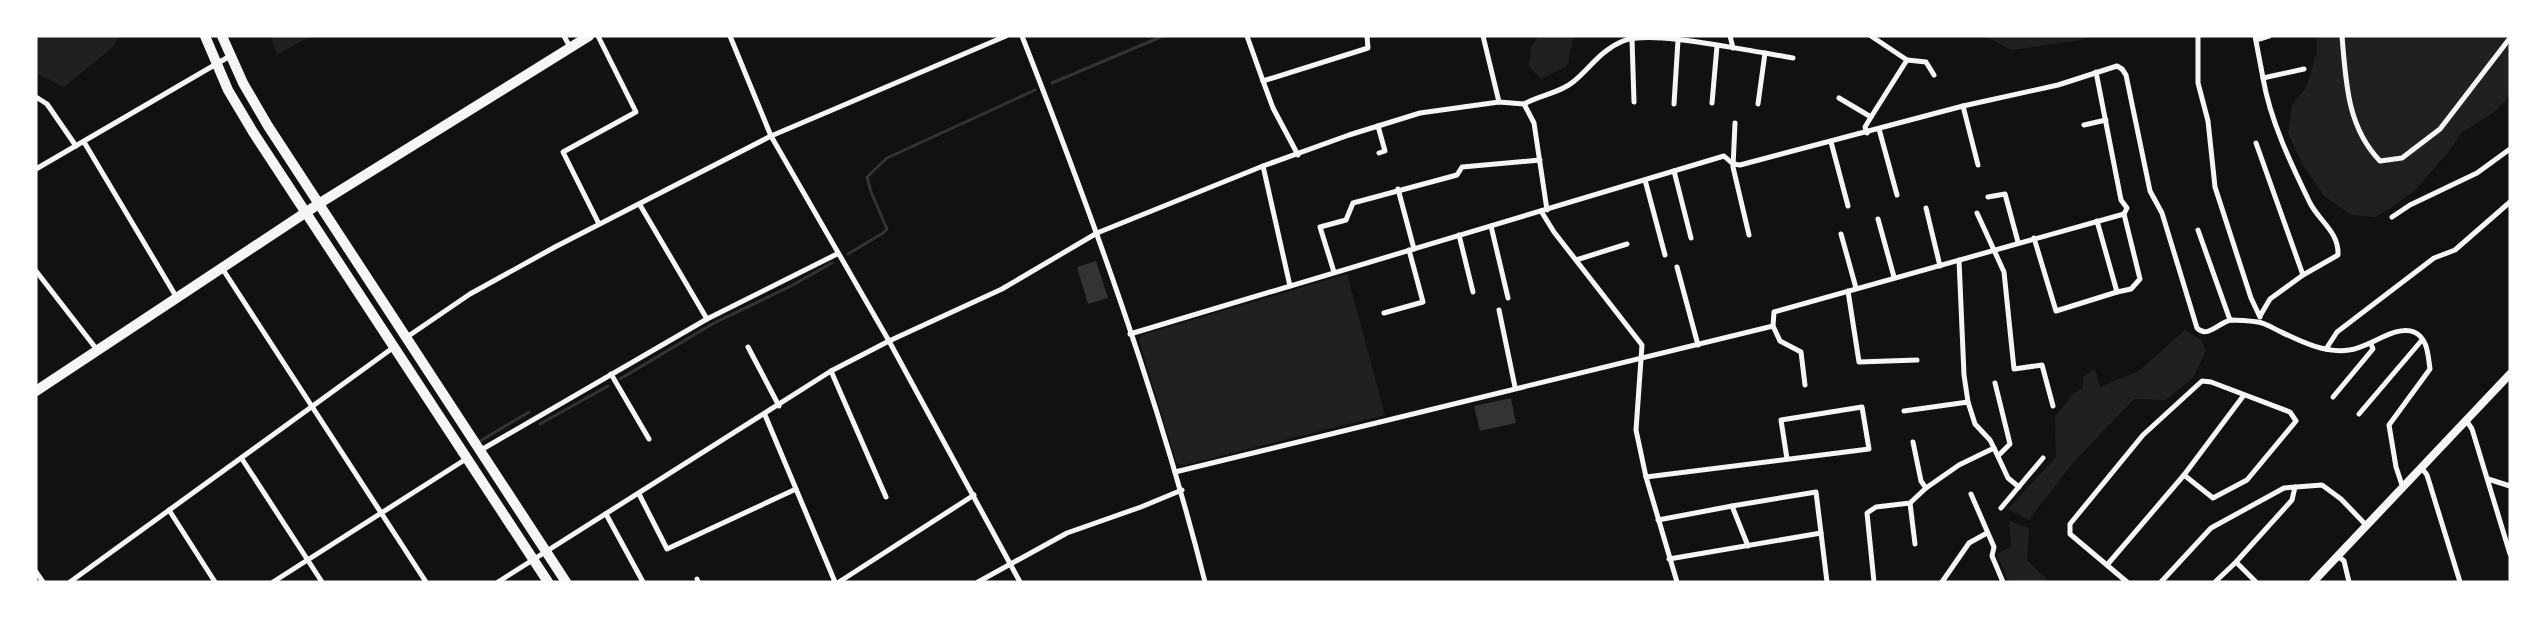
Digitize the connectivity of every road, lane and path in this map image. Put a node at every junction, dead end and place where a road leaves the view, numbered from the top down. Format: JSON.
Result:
{"nodes":[{"id":1,"x":205,"y":36,"type":"edge"},
{"id":2,"x":222,"y":36,"type":"edge"},
{"id":3,"x":564,"y":36,"type":"edge"},
{"id":4,"x":589,"y":36,"type":"edge"},
{"id":5,"x":598,"y":36,"type":"edge"},
{"id":6,"x":730,"y":36,"type":"edge"},
{"id":7,"x":1006,"y":36,"type":"edge"},
{"id":8,"x":1022,"y":36,"type":"edge"},
{"id":9,"x":1247,"y":36,"type":"edge"},
{"id":10,"x":1367,"y":36,"type":"edge"},
{"id":11,"x":1483,"y":36,"type":"edge"},
{"id":12,"x":1730,"y":36,"type":"edge"},
{"id":13,"x":1871,"y":36,"type":"edge"},
{"id":14,"x":2198,"y":36,"type":"edge"},
{"id":15,"x":2269,"y":36,"type":"edge"},
{"id":16,"x":2342,"y":36,"type":"edge"},
{"id":17,"x":2256,"y":38,"type":"edge"},
{"id":18,"x":2510,"y":38,"type":"edge"},
{"id":19,"x":1632,"y":39,"type":"junction"},
{"id":20,"x":1678,"y":40,"type":"junction"},
{"id":21,"x":1718,"y":46,"type":"junction"},
{"id":22,"x":570,"y":48,"type":"junction"},
{"id":23,"x":1733,"y":48,"type":"junction"},
{"id":24,"x":1764,"y":53,"type":"junction"},
{"id":25,"x":230,"y":56,"type":"junction"},
{"id":26,"x":1792,"y":58,"type":"dead end"},
{"id":27,"x":1906,"y":60,"type":"junction"},
{"id":28,"x":216,"y":63,"type":"junction"},
{"id":29,"x":2304,"y":69,"type":"dead end"},
{"id":30,"x":2096,"y":72,"type":"junction"},
{"id":31,"x":1934,"y":75,"type":"dead end"},
{"id":32,"x":2263,"y":78,"type":"junction"},
{"id":33,"x":1263,"y":81,"type":"junction"},
{"id":34,"x":36,"y":97,"type":"edge"},
{"id":35,"x":1839,"y":98,"type":"dead end"},
{"id":36,"x":1499,"y":102,"type":"junction"},
{"id":37,"x":1634,"y":102,"type":"dead end"},
{"id":38,"x":1524,"y":104,"type":"junction"},
{"id":39,"x":1674,"y":104,"type":"dead end"},
{"id":40,"x":1712,"y":104,"type":"dead end"},
{"id":41,"x":1758,"y":104,"type":"dead end"},
{"id":42,"x":1963,"y":106,"type":"junction"},
{"id":43,"x":1871,"y":117,"type":"junction"},
{"id":44,"x":2106,"y":120,"type":"junction"},
{"id":45,"x":1735,"y":123,"type":"dead end"},
{"id":46,"x":2084,"y":125,"type":"dead end"},
{"id":47,"x":1378,"y":126,"type":"junction"},
{"id":48,"x":1879,"y":129,"type":"junction"},
{"id":49,"x":1867,"y":133,"type":"junction"},
{"id":50,"x":771,"y":136,"type":"junction"},
{"id":51,"x":84,"y":142,"type":"junction"},
{"id":52,"x":1831,"y":142,"type":"junction"},
{"id":53,"x":2256,"y":143,"type":"dead end"},
{"id":54,"x":76,"y":146,"type":"junction"},
{"id":55,"x":2510,"y":149,"type":"edge"},
{"id":56,"x":1379,"y":153,"type":"dead end"},
{"id":57,"x":1298,"y":154,"type":"junction"},
{"id":58,"x":1540,"y":160,"type":"junction"},
{"id":59,"x":1733,"y":164,"type":"junction"},
{"id":60,"x":1978,"y":165,"type":"dead end"},
{"id":61,"x":1263,"y":166,"type":"junction"},
{"id":62,"x":36,"y":169,"type":"edge"},
{"id":63,"x":1674,"y":171,"type":"junction"},
{"id":64,"x":1645,"y":180,"type":"junction"},
{"id":65,"x":1398,"y":189,"type":"junction"},
{"id":66,"x":1898,"y":195,"type":"dead end"},
{"id":67,"x":1988,"y":197,"type":"dead end"},
{"id":68,"x":2510,"y":202,"type":"edge"},
{"id":69,"x":320,"y":203,"type":"junction"},
{"id":70,"x":640,"y":205,"type":"junction"},
{"id":71,"x":1848,"y":206,"type":"dead end"},
{"id":72,"x":1926,"y":208,"type":"dead end"},
{"id":73,"x":1547,"y":210,"type":"junction"},
{"id":74,"x":1541,"y":211,"type":"junction"},
{"id":75,"x":306,"y":212,"type":"junction"},
{"id":76,"x":1976,"y":213,"type":"dead end"},
{"id":77,"x":2124,"y":214,"type":"junction"},
{"id":78,"x":2392,"y":217,"type":"dead end"},
{"id":79,"x":1878,"y":219,"type":"dead end"},
{"id":80,"x":2097,"y":221,"type":"junction"},
{"id":81,"x":599,"y":224,"type":"junction"},
{"id":82,"x":1490,"y":226,"type":"junction"},
{"id":83,"x":2198,"y":230,"type":"dead end"},
{"id":84,"x":1097,"y":234,"type":"junction"},
{"id":85,"x":1841,"y":234,"type":"dead end"},
{"id":86,"x":1459,"y":235,"type":"junction"},
{"id":87,"x":1749,"y":235,"type":"dead end"},
{"id":88,"x":1691,"y":238,"type":"dead end"},
{"id":89,"x":2034,"y":238,"type":"junction"},
{"id":90,"x":2018,"y":242,"type":"junction"},
{"id":91,"x":1627,"y":244,"type":"dead end"},
{"id":92,"x":1995,"y":248,"type":"junction"},
{"id":93,"x":1412,"y":249,"type":"junction"},
{"id":94,"x":837,"y":254,"type":"junction"},
{"id":95,"x":1665,"y":255,"type":"dead end"},
{"id":96,"x":1576,"y":260,"type":"junction"},
{"id":97,"x":1959,"y":260,"type":"junction"},
{"id":98,"x":1677,"y":266,"type":"dead end"},
{"id":99,"x":1940,"y":266,"type":"junction"},
{"id":100,"x":222,"y":268,"type":"junction"},
{"id":101,"x":36,"y":271,"type":"edge"},
{"id":102,"x":1334,"y":272,"type":"junction"},
{"id":103,"x":2303,"y":275,"type":"junction"},
{"id":104,"x":1894,"y":277,"type":"junction"},
{"id":105,"x":1290,"y":286,"type":"junction"},
{"id":106,"x":1856,"y":288,"type":"junction"},
{"id":107,"x":1848,"y":291,"type":"junction"},
{"id":108,"x":1473,"y":292,"type":"dead end"},
{"id":109,"x":2117,"y":292,"type":"junction"},
{"id":110,"x":177,"y":298,"type":"junction"},
{"id":111,"x":1508,"y":298,"type":"dead end"},
{"id":112,"x":1498,"y":310,"type":"dead end"},
{"id":113,"x":1384,"y":312,"type":"dead end"},
{"id":114,"x":707,"y":319,"type":"junction"},
{"id":115,"x":2260,"y":319,"type":"junction"},
{"id":116,"x":2230,"y":320,"type":"junction"},
{"id":117,"x":1773,"y":326,"type":"junction"},
{"id":118,"x":1130,"y":334,"type":"junction"},
{"id":119,"x":407,"y":337,"type":"junction"},
{"id":120,"x":2422,"y":340,"type":"junction"},
{"id":121,"x":889,"y":341,"type":"junction"},
{"id":122,"x":2371,"y":344,"type":"junction"},
{"id":123,"x":1698,"y":345,"type":"junction"},
{"id":124,"x":394,"y":347,"type":"junction"},
{"id":125,"x":748,"y":347,"type":"dead end"},
{"id":126,"x":2326,"y":349,"type":"junction"},
{"id":127,"x":98,"y":351,"type":"junction"},
{"id":128,"x":1640,"y":356,"type":"junction"},
{"id":129,"x":1917,"y":360,"type":"dead end"},
{"id":130,"x":832,"y":371,"type":"junction"},
{"id":131,"x":611,"y":374,"type":"junction"},
{"id":132,"x":2510,"y":374,"type":"edge"},
{"id":133,"x":1995,"y":383,"type":"dead end"},
{"id":134,"x":1805,"y":385,"type":"dead end"},
{"id":135,"x":1515,"y":388,"type":"junction"},
{"id":136,"x":36,"y":391,"type":"edge"},
{"id":137,"x":2244,"y":395,"type":"junction"},
{"id":138,"x":2333,"y":398,"type":"dead end"},
{"id":139,"x":1968,"y":402,"type":"junction"},
{"id":140,"x":779,"y":406,"type":"junction"},
{"id":141,"x":2053,"y":406,"type":"dead end"},
{"id":142,"x":312,"y":407,"type":"junction"},
{"id":143,"x":1904,"y":411,"type":"dead end"},
{"id":144,"x":2359,"y":414,"type":"dead end"},
{"id":145,"x":765,"y":415,"type":"junction"},
{"id":146,"x":2466,"y":420,"type":"junction"},
{"id":147,"x":650,"y":439,"type":"dead end"},
{"id":148,"x":1913,"y":442,"type":"dead end"},
{"id":149,"x":1994,"y":448,"type":"junction"},
{"id":150,"x":481,"y":450,"type":"junction"},
{"id":151,"x":1998,"y":456,"type":"junction"},
{"id":152,"x":2043,"y":458,"type":"dead end"},
{"id":153,"x":242,"y":459,"type":"junction"},
{"id":154,"x":466,"y":459,"type":"junction"},
{"id":155,"x":1787,"y":459,"type":"junction"},
{"id":156,"x":2421,"y":467,"type":"junction"},
{"id":157,"x":1175,"y":472,"type":"junction"},
{"id":158,"x":2184,"y":475,"type":"junction"},
{"id":159,"x":1646,"y":477,"type":"junction"},
{"id":160,"x":2488,"y":478,"type":"junction"},
{"id":161,"x":2402,"y":486,"type":"junction"},
{"id":162,"x":2510,"y":486,"type":"edge"},
{"id":163,"x":2019,"y":487,"type":"junction"},
{"id":164,"x":2295,"y":487,"type":"junction"},
{"id":165,"x":796,"y":488,"type":"junction"},
{"id":166,"x":1926,"y":488,"type":"junction"},
{"id":167,"x":1182,"y":490,"type":"junction"},
{"id":168,"x":639,"y":494,"type":"junction"},
{"id":169,"x":1971,"y":494,"type":"dead end"},
{"id":170,"x":974,"y":495,"type":"junction"},
{"id":171,"x":886,"y":498,"type":"dead end"},
{"id":172,"x":1910,"y":503,"type":"junction"},
{"id":173,"x":1732,"y":506,"type":"junction"},
{"id":174,"x":2001,"y":508,"type":"dead end"},
{"id":175,"x":169,"y":510,"type":"junction"},
{"id":176,"x":381,"y":512,"type":"junction"},
{"id":177,"x":606,"y":514,"type":"junction"},
{"id":178,"x":1658,"y":520,"type":"junction"},
{"id":179,"x":2366,"y":524,"type":"junction"},
{"id":180,"x":1821,"y":533,"type":"junction"},
{"id":181,"x":1988,"y":533,"type":"junction"},
{"id":182,"x":1915,"y":544,"type":"dead end"},
{"id":183,"x":1748,"y":546,"type":"junction"},
{"id":184,"x":546,"y":552,"type":"junction"},
{"id":185,"x":2510,"y":554,"type":"edge"},
{"id":186,"x":2338,"y":556,"type":"junction"},
{"id":187,"x":534,"y":559,"type":"junction"},
{"id":188,"x":1669,"y":559,"type":"junction"},
{"id":189,"x":308,"y":560,"type":"junction"},
{"id":190,"x":2236,"y":562,"type":"junction"},
{"id":191,"x":1009,"y":563,"type":"junction"},
{"id":192,"x":2107,"y":565,"type":"junction"},
{"id":193,"x":36,"y":572,"type":"edge"},
{"id":194,"x":43,"y":582,"type":"edge"},
{"id":195,"x":70,"y":582,"type":"edge"},
{"id":196,"x":215,"y":582,"type":"edge"},
{"id":197,"x":274,"y":582,"type":"edge"},
{"id":198,"x":322,"y":582,"type":"edge"},
{"id":199,"x":426,"y":582,"type":"edge"},
{"id":200,"x":498,"y":582,"type":"edge"},
{"id":201,"x":548,"y":582,"type":"edge"},
{"id":202,"x":566,"y":582,"type":"edge"},
{"id":203,"x":643,"y":582,"type":"edge"},
{"id":204,"x":835,"y":582,"type":"edge"},
{"id":205,"x":839,"y":582,"type":"edge"},
{"id":206,"x":978,"y":582,"type":"edge"},
{"id":207,"x":1020,"y":582,"type":"edge"},
{"id":208,"x":1204,"y":582,"type":"edge"},
{"id":209,"x":1677,"y":582,"type":"edge"},
{"id":210,"x":1827,"y":582,"type":"edge"},
{"id":211,"x":1874,"y":582,"type":"edge"},
{"id":212,"x":1942,"y":582,"type":"edge"},
{"id":213,"x":2003,"y":582,"type":"edge"},
{"id":214,"x":2127,"y":582,"type":"edge"},
{"id":215,"x":2161,"y":582,"type":"edge"},
{"id":216,"x":2215,"y":582,"type":"edge"},
{"id":217,"x":2256,"y":582,"type":"edge"},
{"id":218,"x":2313,"y":582,"type":"edge"},
{"id":219,"x":2349,"y":582,"type":"edge"},
{"id":220,"x":2460,"y":582,"type":"edge"}],
"edges":[{"from":1,"to":28,"type":"main road"},
{"from":2,"to":25,"type":"main road"},
{"from":3,"to":22,"type":"street"},
{"from":4,"to":22,"type":"main road"},
{"from":5,"to":81,"type":"street"},
{"from":6,"to":50,"type":"street"},
{"from":7,"to":50,"type":"street"},
{"from":8,"to":84,"type":"street"},
{"from":9,"to":33,"type":"street"},
{"from":10,"to":33,"type":"street"},
{"from":11,"to":36,"type":"street"},
{"from":12,"to":23,"type":"street"},
{"from":13,"to":27,"type":"street"},
{"from":14,"to":115,"type":"street"},
{"from":15,"to":17,"type":"street"},
{"from":16,"to":18,"type":"street"},
{"from":17,"to":32,"type":"street"},
{"from":19,"to":20,"type":"street"},
{"from":19,"to":37,"type":"street"},
{"from":19,"to":38,"type":"street"},
{"from":20,"to":21,"type":"street"},
{"from":20,"to":39,"type":"street"},
{"from":21,"to":23,"type":"street"},
{"from":21,"to":40,"type":"street"},
{"from":22,"to":69,"type":"main road"},
{"from":23,"to":24,"type":"street"},
{"from":24,"to":26,"type":"street"},
{"from":24,"to":41,"type":"street"},
{"from":25,"to":28,"type":"street"},
{"from":25,"to":69,"type":"main road"},
{"from":27,"to":31,"type":"street"},
{"from":27,"to":43,"type":"street"},
{"from":28,"to":51,"type":"street"},
{"from":28,"to":75,"type":"main road"},
{"from":29,"to":32,"type":"street"},
{"from":30,"to":42,"type":"street"},
{"from":30,"to":44,"type":"street"},
{"from":30,"to":116,"type":"street"},
{"from":32,"to":103,"type":"street"},
{"from":33,"to":57,"type":"street"},
{"from":34,"to":54,"type":"street"},
{"from":35,"to":43,"type":"street"},
{"from":36,"to":38,"type":"street"},
{"from":36,"to":47,"type":"street"},
{"from":38,"to":58,"type":"street"},
{"from":42,"to":48,"type":"street"},
{"from":42,"to":60,"type":"street"},
{"from":43,"to":49,"type":"street"},
{"from":44,"to":46,"type":"street"},
{"from":44,"to":77,"type":"street"},
{"from":45,"to":59,"type":"street"},
{"from":47,"to":56,"type":"street"},
{"from":47,"to":57,"type":"street"},
{"from":48,"to":49,"type":"street"},
{"from":48,"to":66,"type":"street"},
{"from":49,"to":52,"type":"street"},
{"from":50,"to":70,"type":"street"},
{"from":50,"to":94,"type":"street"},
{"from":51,"to":54,"type":"street"},
{"from":51,"to":110,"type":"street"},
{"from":52,"to":59,"type":"street"},
{"from":52,"to":71,"type":"street"},
{"from":53,"to":103,"type":"street"},
{"from":54,"to":62,"type":"street"},
{"from":55,"to":78,"type":"street"},
{"from":57,"to":61,"type":"street"},
{"from":58,"to":65,"type":"street"},
{"from":58,"to":73,"type":"street"},
{"from":59,"to":63,"type":"street"},
{"from":59,"to":87,"type":"street"},
{"from":61,"to":84,"type":"street"},
{"from":61,"to":105,"type":"street"},
{"from":63,"to":64,"type":"street"},
{"from":63,"to":88,"type":"street"},
{"from":64,"to":73,"type":"street"},
{"from":64,"to":95,"type":"street"},
{"from":65,"to":93,"type":"street"},
{"from":65,"to":102,"type":"street"},
{"from":67,"to":90,"type":"street"},
{"from":68,"to":126,"type":"street"},
{"from":69,"to":75,"type":"main road"},
{"from":69,"to":119,"type":"main road"},
{"from":70,"to":81,"type":"street"},
{"from":70,"to":114,"type":"street"},
{"from":72,"to":99,"type":"street"},
{"from":73,"to":74,"type":"street"},
{"from":74,"to":82,"type":"street"},
{"from":74,"to":96,"type":"street"},
{"from":75,"to":100,"type":"main road"},
{"from":75,"to":124,"type":"main road"},
{"from":76,"to":92,"type":"street"},
{"from":77,"to":80,"type":"street"},
{"from":77,"to":109,"type":"street"},
{"from":79,"to":104,"type":"street"},
{"from":80,"to":89,"type":"street"},
{"from":80,"to":109,"type":"street"},
{"from":81,"to":119,"type":"street"},
{"from":82,"to":86,"type":"street"},
{"from":82,"to":111,"type":"street"},
{"from":83,"to":116,"type":"street"},
{"from":84,"to":118,"type":"street"},
{"from":84,"to":121,"type":"street"},
{"from":85,"to":106,"type":"street"},
{"from":86,"to":93,"type":"street"},
{"from":86,"to":108,"type":"street"},
{"from":89,"to":90,"type":"street"},
{"from":89,"to":109,"type":"street"},
{"from":90,"to":92,"type":"street"},
{"from":91,"to":96,"type":"street"},
{"from":92,"to":97,"type":"street"},
{"from":92,"to":141,"type":"street"},
{"from":93,"to":102,"type":"street"},
{"from":93,"to":113,"type":"street"},
{"from":94,"to":114,"type":"street"},
{"from":94,"to":121,"type":"street"},
{"from":96,"to":128,"type":"street"},
{"from":97,"to":99,"type":"street"},
{"from":97,"to":139,"type":"street"},
{"from":98,"to":123,"type":"street"},
{"from":99,"to":104,"type":"street"},
{"from":100,"to":110,"type":"main road"},
{"from":100,"to":142,"type":"street"},
{"from":101,"to":127,"type":"street"},
{"from":102,"to":105,"type":"street"},
{"from":103,"to":115,"type":"street"},
{"from":104,"to":106,"type":"street"},
{"from":105,"to":118,"type":"street"},
{"from":106,"to":107,"type":"street"},
{"from":107,"to":117,"type":"street"},
{"from":107,"to":129,"type":"street"},
{"from":110,"to":127,"type":"main road"},
{"from":112,"to":135,"type":"street"},
{"from":114,"to":131,"type":"street"},
{"from":115,"to":116,"type":"street"},
{"from":115,"to":126,"type":"street"},
{"from":117,"to":123,"type":"street"},
{"from":117,"to":134,"type":"street"},
{"from":118,"to":157,"type":"street"},
{"from":119,"to":150,"type":"main road"},
{"from":120,"to":122,"type":"street"},
{"from":120,"to":144,"type":"street"},
{"from":120,"to":161,"type":"street"},
{"from":121,"to":130,"type":"street"},
{"from":121,"to":170,"type":"street"},
{"from":122,"to":126,"type":"street"},
{"from":122,"to":138,"type":"street"},
{"from":123,"to":128,"type":"street"},
{"from":124,"to":142,"type":"street"},
{"from":124,"to":154,"type":"main road"},
{"from":125,"to":140,"type":"street"},
{"from":127,"to":136,"type":"main road"},
{"from":128,"to":135,"type":"street"},
{"from":128,"to":159,"type":"street"},
{"from":130,"to":140,"type":"street"},
{"from":130,"to":171,"type":"street"},
{"from":131,"to":147,"type":"street"},
{"from":131,"to":150,"type":"street"},
{"from":132,"to":146,"type":"street"},
{"from":133,"to":151,"type":"street"},
{"from":135,"to":157,"type":"street"},
{"from":137,"to":158,"type":"street"},
{"from":137,"to":158,"type":"street"},
{"from":137,"to":192,"type":"street"},
{"from":139,"to":143,"type":"street"},
{"from":139,"to":149,"type":"street"},
{"from":140,"to":145,"type":"street"},
{"from":142,"to":153,"type":"street"},
{"from":142,"to":176,"type":"street"},
{"from":145,"to":165,"type":"street"},
{"from":145,"to":168,"type":"street"},
{"from":146,"to":156,"type":"street"},
{"from":146,"to":160,"type":"street"},
{"from":148,"to":166,"type":"street"},
{"from":149,"to":151,"type":"street"},
{"from":149,"to":166,"type":"street"},
{"from":150,"to":184,"type":"main road"},
{"from":151,"to":163,"type":"street"},
{"from":152,"to":163,"type":"street"},
{"from":153,"to":175,"type":"street"},
{"from":153,"to":189,"type":"street"},
{"from":154,"to":176,"type":"street"},
{"from":154,"to":187,"type":"main road"},
{"from":155,"to":155,"type":"street"},
{"from":155,"to":159,"type":"street"},
{"from":156,"to":161,"type":"street"},
{"from":156,"to":220,"type":"street"},
{"from":157,"to":167,"type":"street"},
{"from":158,"to":192,"type":"street"},
{"from":159,"to":178,"type":"street"},
{"from":160,"to":162,"type":"street"},
{"from":160,"to":185,"type":"street"},
{"from":161,"to":179,"type":"street"},
{"from":163,"to":174,"type":"street"},
{"from":164,"to":179,"type":"street"},
{"from":164,"to":190,"type":"street"},
{"from":164,"to":215,"type":"street"},
{"from":165,"to":168,"type":"street"},
{"from":165,"to":204,"type":"street"},
{"from":166,"to":172,"type":"street"},
{"from":167,"to":191,"type":"street"},
{"from":167,"to":208,"type":"street"},
{"from":168,"to":177,"type":"street"},
{"from":169,"to":181,"type":"street"},
{"from":170,"to":191,"type":"street"},
{"from":170,"to":205,"type":"street"},
{"from":172,"to":182,"type":"street"},
{"from":172,"to":211,"type":"street"},
{"from":173,"to":178,"type":"street"},
{"from":173,"to":180,"type":"street"},
{"from":173,"to":183,"type":"street"},
{"from":175,"to":195,"type":"street"},
{"from":175,"to":196,"type":"street"},
{"from":176,"to":189,"type":"street"},
{"from":176,"to":199,"type":"street"},
{"from":177,"to":184,"type":"street"},
{"from":177,"to":203,"type":"street"},
{"from":178,"to":188,"type":"street"},
{"from":179,"to":186,"type":"street"},
{"from":180,"to":183,"type":"street"},
{"from":180,"to":210,"type":"street"},
{"from":181,"to":212,"type":"street"},
{"from":181,"to":213,"type":"street"},
{"from":183,"to":188,"type":"street"},
{"from":184,"to":187,"type":"street"},
{"from":184,"to":202,"type":"main road"},
{"from":186,"to":218,"type":"street"},
{"from":186,"to":219,"type":"street"},
{"from":187,"to":200,"type":"street"},
{"from":187,"to":201,"type":"main road"},
{"from":188,"to":209,"type":"street"},
{"from":189,"to":197,"type":"street"},
{"from":189,"to":198,"type":"street"},
{"from":190,"to":216,"type":"street"},
{"from":190,"to":217,"type":"street"},
{"from":191,"to":206,"type":"street"},
{"from":191,"to":207,"type":"street"},
{"from":192,"to":214,"type":"street"},
{"from":193,"to":194,"type":"street"}]}
